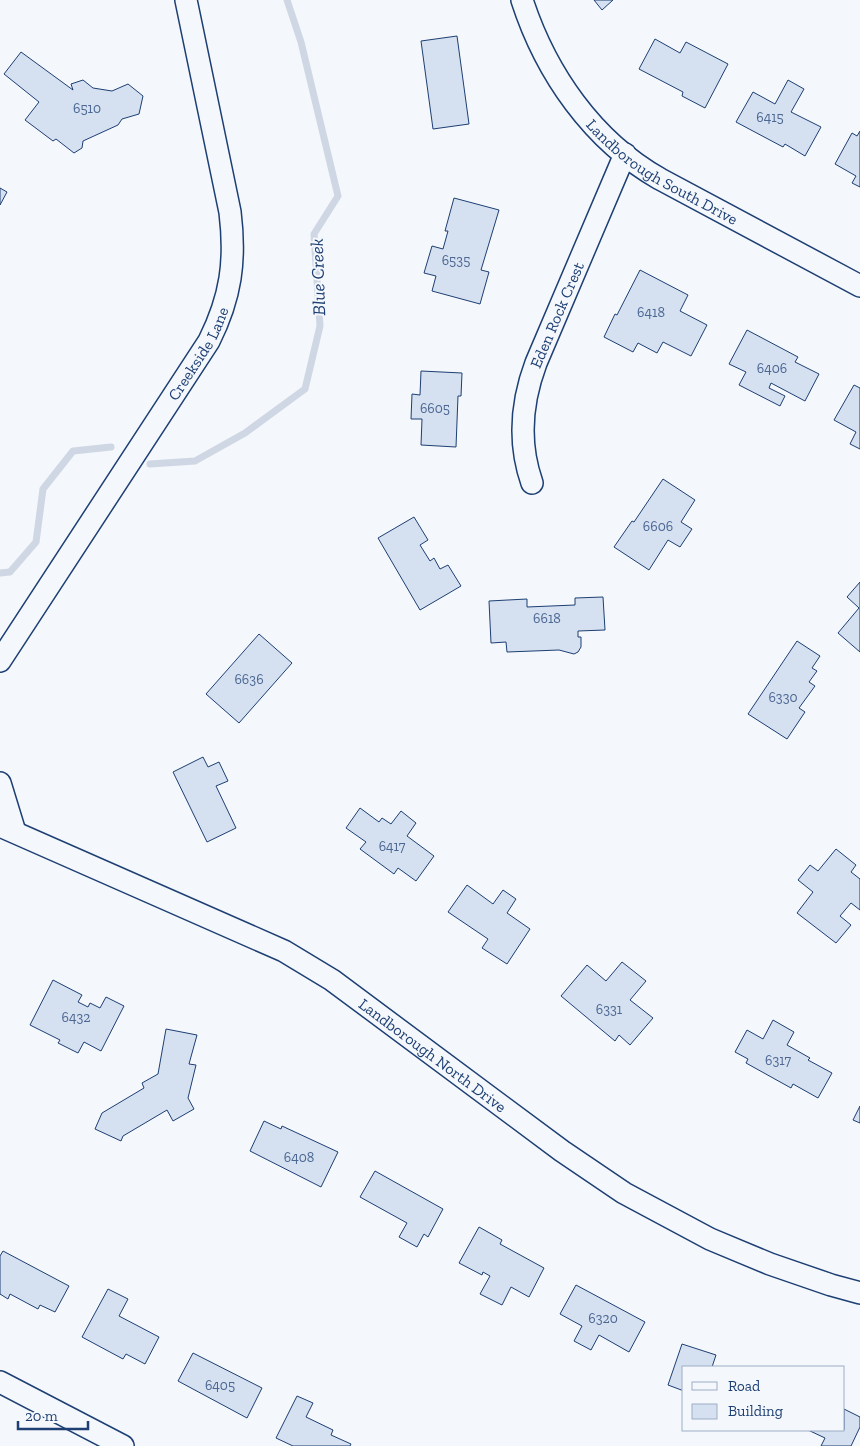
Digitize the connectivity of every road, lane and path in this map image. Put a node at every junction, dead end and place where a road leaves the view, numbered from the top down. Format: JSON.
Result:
{"nodes":[{"id":1,"x":186,"y":0,"type":"edge"},
{"id":2,"x":522,"y":0,"type":"edge"},
{"id":3,"x":625,"y":154,"type":"junction"},
{"id":4,"x":860,"y":286,"type":"edge"},
{"id":5,"x":532,"y":483,"type":"dead end"},
{"id":6,"x":0,"y":661,"type":"edge"},
{"id":7,"x":0,"y":782,"type":"edge"},
{"id":8,"x":7,"y":829,"type":"edge"},
{"id":9,"x":860,"y":1293,"type":"edge"},
{"id":10,"x":0,"y":1382,"type":"edge"},
{"id":11,"x":123,"y":1446,"type":"edge"}],
"edges":[{"from":1,"to":6,"type":"street","name":"Creekside Lane"},
{"from":2,"to":3,"type":"street","name":"Landborough South Drive"},
{"from":3,"to":4,"type":"street","name":"Landborough South Drive"},
{"from":3,"to":5,"type":"street","name":"Eden Rock Crest"},
{"from":7,"to":8,"type":"street"},
{"from":8,"to":9,"type":"street","name":"Landborough North Drive"},
{"from":10,"to":11,"type":"street"}]}
